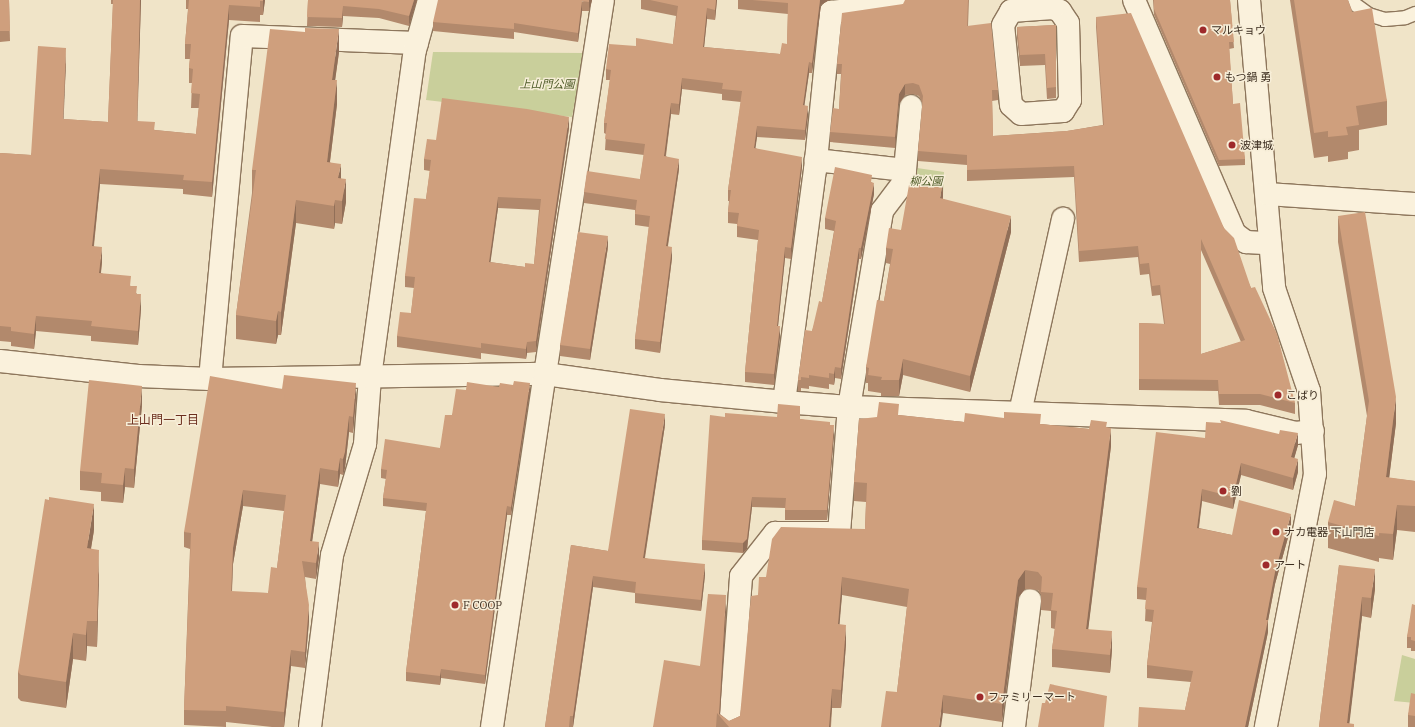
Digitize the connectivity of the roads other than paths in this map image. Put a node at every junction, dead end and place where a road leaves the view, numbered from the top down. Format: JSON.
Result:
{"nodes":[{"id":1,"x":429,"y":0,"type":"edge"},
{"id":2,"x":603,"y":0,"type":"edge"},
{"id":3,"x":896,"y":0,"type":"edge"},
{"id":4,"x":1134,"y":0,"type":"edge"},
{"id":5,"x":1249,"y":0,"type":"edge"},
{"id":6,"x":1349,"y":0,"type":"edge"},
{"id":7,"x":1067,"y":6,"type":"edge"},
{"id":8,"x":1415,"y":12,"type":"edge"},
{"id":9,"x":417,"y":43,"type":"junction"},
{"id":10,"x":911,"y":106,"type":"dead end"},
{"id":11,"x":816,"y":160,"type":"junction"},
{"id":12,"x":905,"y":170,"type":"junction"},
{"id":13,"x":1267,"y":194,"type":"junction"},
{"id":14,"x":1415,"y":204,"type":"edge"},
{"id":15,"x":1063,"y":219,"type":"dead end"},
{"id":16,"x":1268,"y":243,"type":"junction"},
{"id":17,"x":0,"y":361,"type":"edge"},
{"id":18,"x":545,"y":374,"type":"junction"},
{"id":19,"x":370,"y":377,"type":"junction"},
{"id":20,"x":210,"y":379,"type":"junction"},
{"id":21,"x":784,"y":402,"type":"junction"},
{"id":22,"x":848,"y":407,"type":"junction"},
{"id":23,"x":1020,"y":413,"type":"junction"},
{"id":24,"x":1313,"y":431,"type":"junction"},
{"id":25,"x":1030,"y":600,"type":"dead end"},
{"id":26,"x":310,"y":727,"type":"edge"},
{"id":27,"x":492,"y":727,"type":"edge"},
{"id":28,"x":730,"y":727,"type":"edge"},
{"id":29,"x":1014,"y":727,"type":"edge"},
{"id":30,"x":1266,"y":727,"type":"edge"}],
"edges":[{"from":1,"to":9,"type":"street"},
{"from":2,"to":18,"type":"street"},
{"from":3,"to":11,"type":"street"},
{"from":4,"to":16,"type":"street"},
{"from":5,"to":13,"type":"street"},
{"from":6,"to":8,"type":"lane"},
{"from":7,"to":7,"type":"street"},
{"from":9,"to":19,"type":"street"},
{"from":9,"to":20,"type":"street"},
{"from":10,"to":12,"type":"street"},
{"from":11,"to":12,"type":"street"},
{"from":11,"to":21,"type":"street"},
{"from":12,"to":22,"type":"street"},
{"from":13,"to":14,"type":"street"},
{"from":13,"to":16,"type":"street"},
{"from":15,"to":23,"type":"street"},
{"from":16,"to":24,"type":"street"},
{"from":17,"to":20,"type":"street"},
{"from":18,"to":19,"type":"street"},
{"from":18,"to":21,"type":"street"},
{"from":18,"to":27,"type":"street"},
{"from":19,"to":20,"type":"street"},
{"from":19,"to":26,"type":"street"},
{"from":21,"to":22,"type":"street"},
{"from":22,"to":23,"type":"street"},
{"from":22,"to":28,"type":"street"},
{"from":23,"to":24,"type":"street"},
{"from":24,"to":30,"type":"street"},
{"from":25,"to":29,"type":"street"}]}
